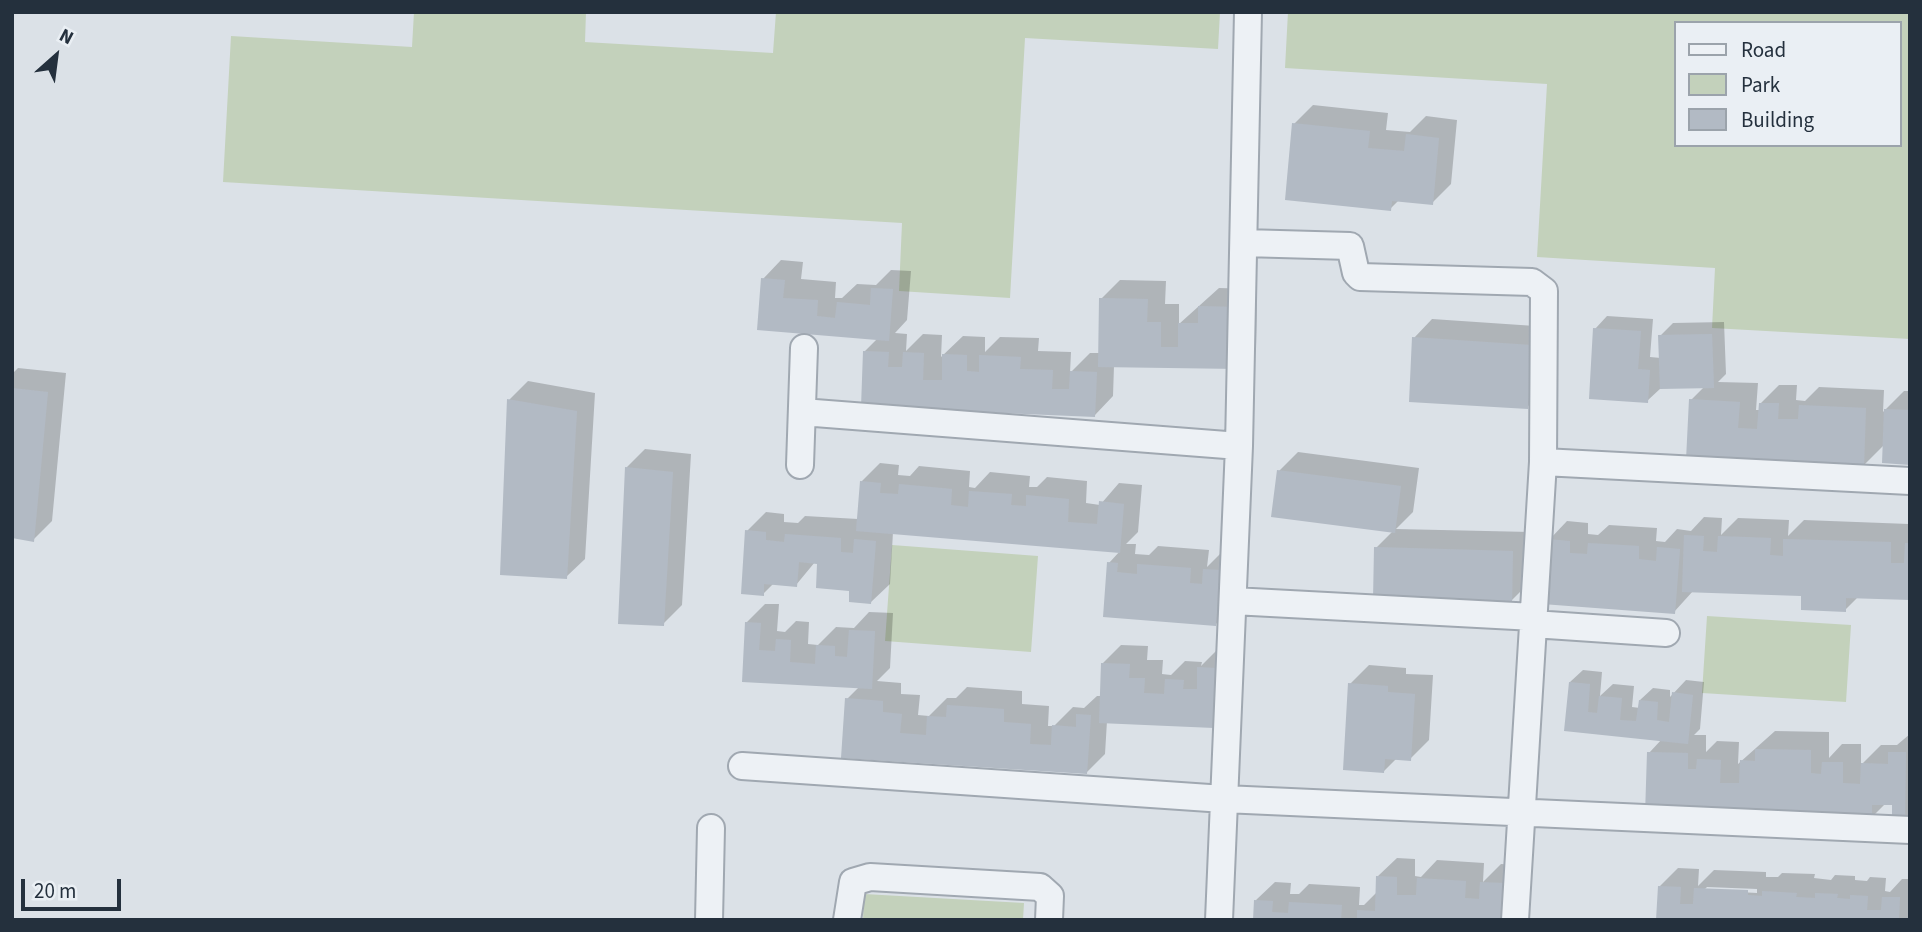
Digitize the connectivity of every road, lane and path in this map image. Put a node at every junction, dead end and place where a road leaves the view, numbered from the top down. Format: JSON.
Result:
{"nodes":[{"id":1,"x":1248,"y":12,"type":"edge"},
{"id":2,"x":1244,"y":243,"type":"junction"},
{"id":3,"x":804,"y":348,"type":"dead end"},
{"id":4,"x":802,"y":412,"type":"junction"},
{"id":5,"x":1240,"y":446,"type":"junction"},
{"id":6,"x":1544,"y":462,"type":"junction"},
{"id":7,"x":800,"y":465,"type":"dead end"},
{"id":8,"x":1910,"y":481,"type":"edge"},
{"id":9,"x":1233,"y":601,"type":"junction"},
{"id":10,"x":1533,"y":620,"type":"junction"},
{"id":11,"x":1666,"y":633,"type":"dead end"},
{"id":12,"x":742,"y":766,"type":"dead end"},
{"id":13,"x":1224,"y":799,"type":"junction"},
{"id":14,"x":1520,"y":811,"type":"junction"},
{"id":15,"x":711,"y":828,"type":"dead end"},
{"id":16,"x":1910,"y":830,"type":"edge"},
{"id":17,"x":709,"y":920,"type":"edge"},
{"id":18,"x":847,"y":920,"type":"edge"},
{"id":19,"x":1049,"y":920,"type":"edge"},
{"id":20,"x":1219,"y":920,"type":"edge"},
{"id":21,"x":1515,"y":920,"type":"edge"}],
"edges":[{"from":1,"to":2,"type":"street"},
{"from":2,"to":5,"type":"street"},
{"from":2,"to":6,"type":"street"},
{"from":3,"to":4,"type":"street"},
{"from":4,"to":5,"type":"street"},
{"from":4,"to":7,"type":"street"},
{"from":5,"to":9,"type":"street"},
{"from":6,"to":8,"type":"street"},
{"from":6,"to":10,"type":"street"},
{"from":9,"to":10,"type":"street"},
{"from":9,"to":13,"type":"street"},
{"from":10,"to":11,"type":"street"},
{"from":10,"to":14,"type":"street"},
{"from":12,"to":13,"type":"street"},
{"from":13,"to":14,"type":"street"},
{"from":13,"to":20,"type":"street"},
{"from":14,"to":16,"type":"street"},
{"from":14,"to":21,"type":"street"},
{"from":15,"to":17,"type":"street"},
{"from":18,"to":19,"type":"street"}]}
